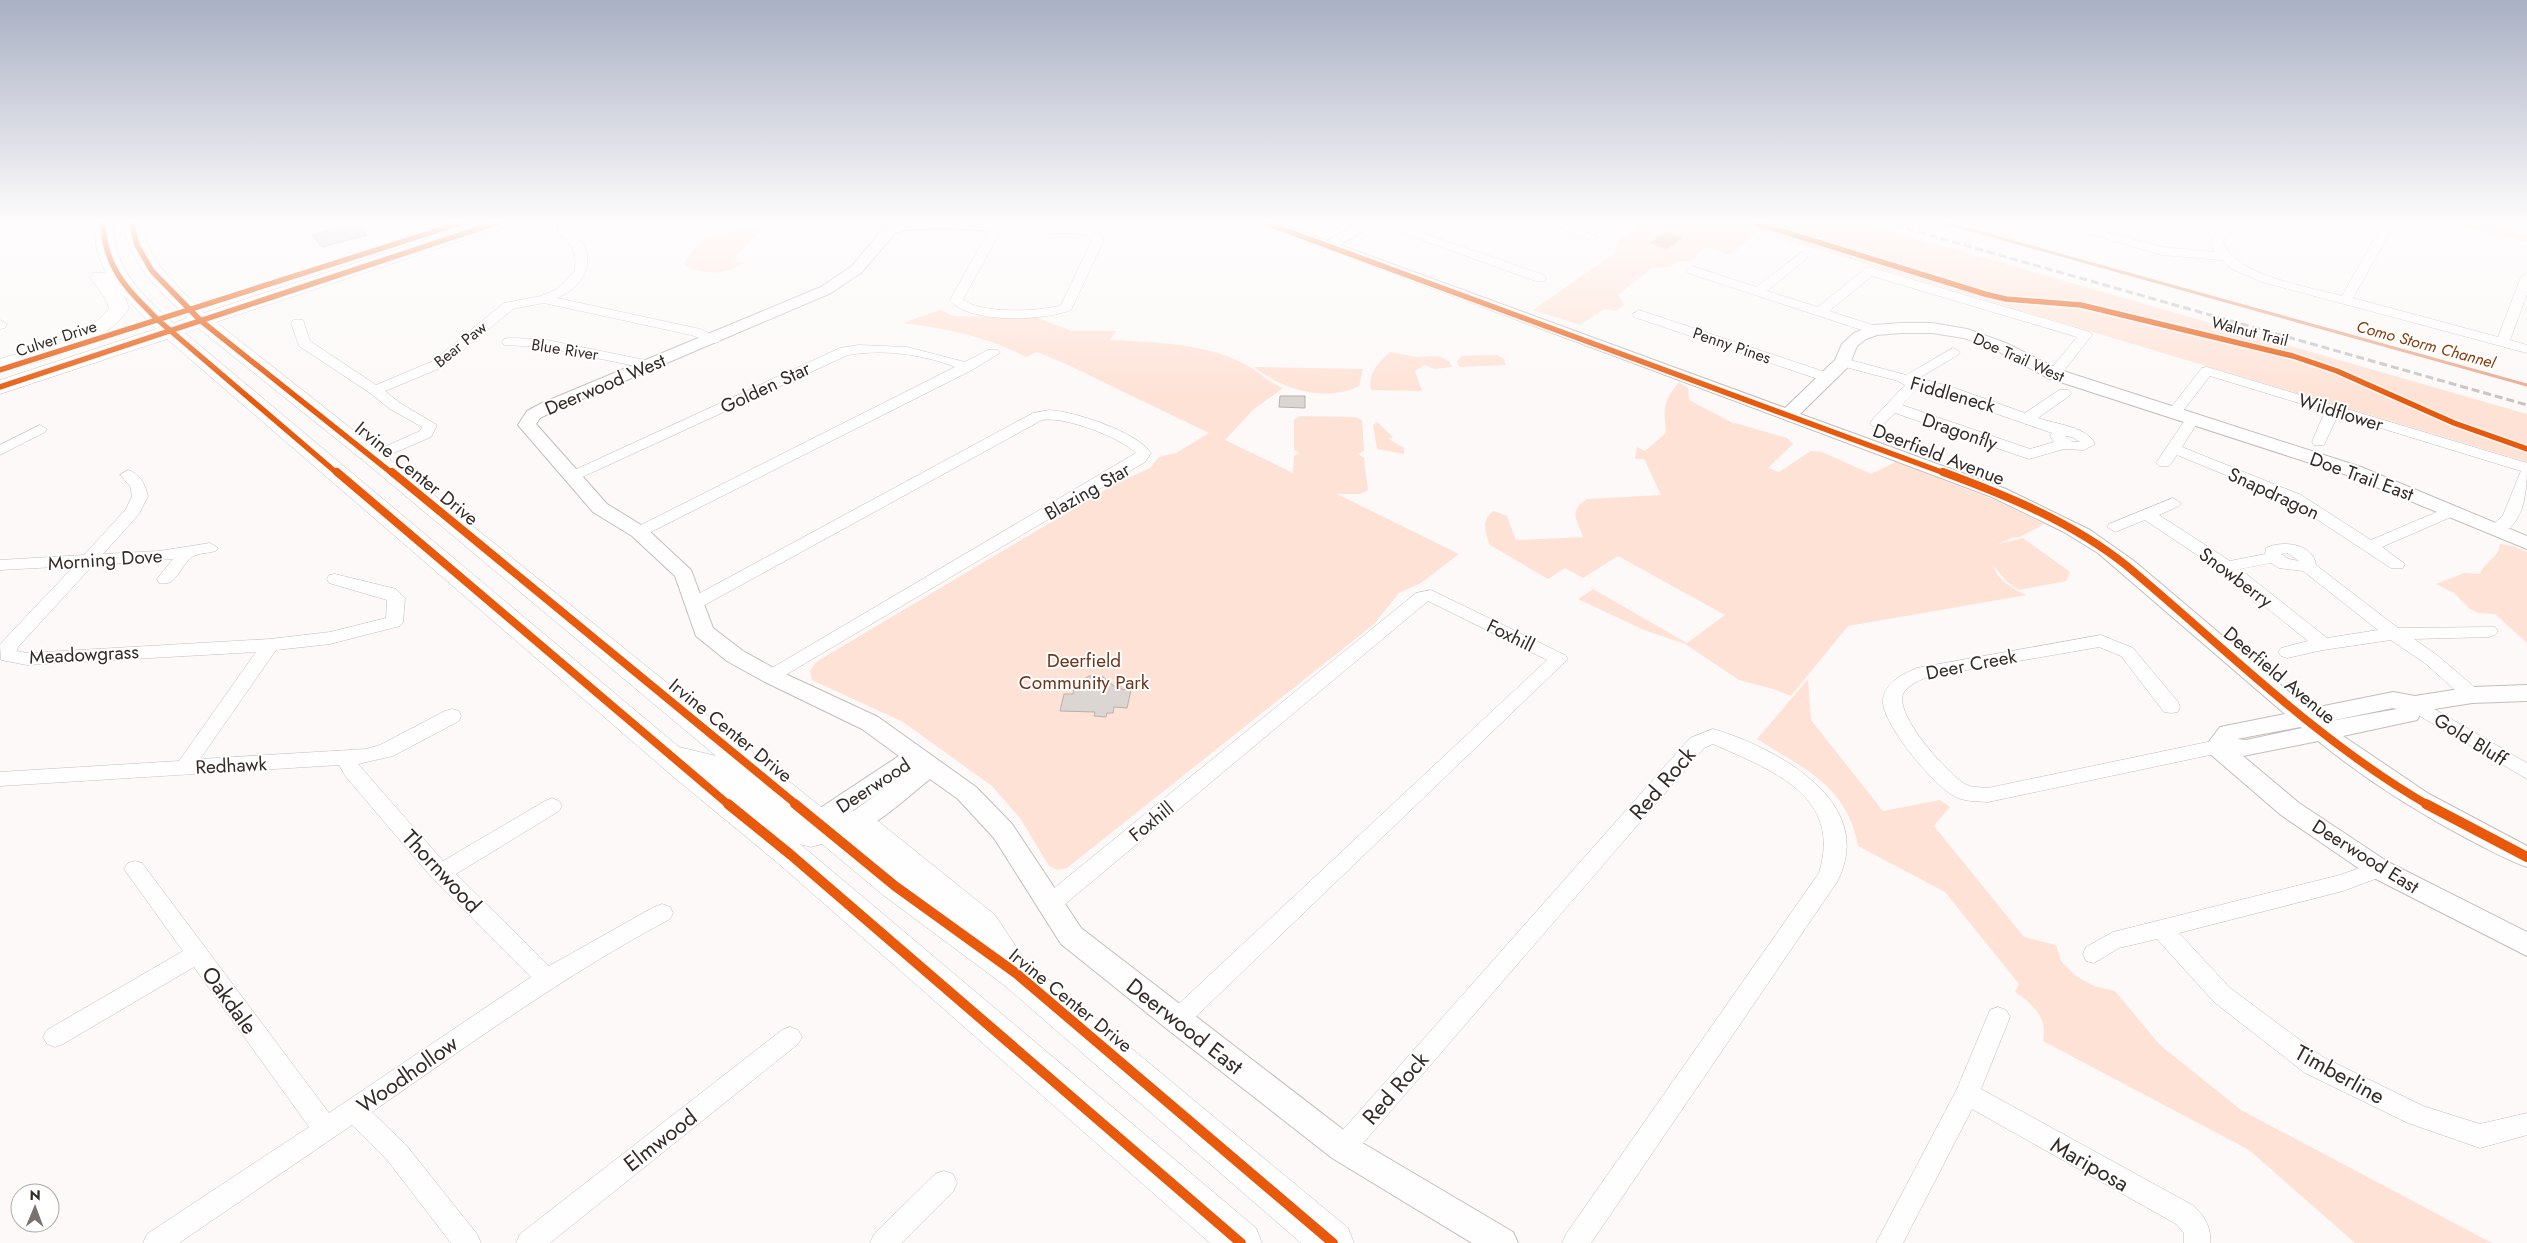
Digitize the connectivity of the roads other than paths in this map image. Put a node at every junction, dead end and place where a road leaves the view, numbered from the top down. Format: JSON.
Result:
{"nodes":[{"id":1,"x":103,"y":280,"type":"edge"},
{"id":2,"x":119,"y":280,"type":"edge"},
{"id":3,"x":159,"y":280,"type":"edge"},
{"id":4,"x":296,"y":280,"type":"edge"},
{"id":5,"x":322,"y":280,"type":"edge"},
{"id":6,"x":336,"y":280,"type":"edge"},
{"id":7,"x":573,"y":280,"type":"edge"},
{"id":8,"x":843,"y":280,"type":"edge"},
{"id":9,"x":967,"y":280,"type":"edge"},
{"id":10,"x":1079,"y":280,"type":"edge"},
{"id":11,"x":1421,"y":280,"type":"edge"},
{"id":12,"x":1722,"y":280,"type":"edge"},
{"id":13,"x":1773,"y":280,"type":"edge"},
{"id":14,"x":1859,"y":280,"type":"edge"},
{"id":15,"x":1900,"y":280,"type":"edge"},
{"id":16,"x":2270,"y":280,"type":"edge"},
{"id":17,"x":2357,"y":280,"type":"edge"},
{"id":18,"x":2526,"y":280,"type":"edge"},
{"id":19,"x":1758,"y":292,"type":"junction"},
{"id":20,"x":544,"y":299,"type":"junction"},
{"id":21,"x":2346,"y":300,"type":"junction"},
{"id":22,"x":1820,"y":312,"type":"junction"},
{"id":23,"x":1639,"y":314,"type":"dead end"},
{"id":24,"x":195,"y":315,"type":"junction"},
{"id":25,"x":298,"y":323,"type":"dead end"},
{"id":26,"x":164,"y":325,"type":"junction"},
{"id":27,"x":1874,"y":330,"type":"junction"},
{"id":28,"x":714,"y":339,"type":"junction"},
{"id":29,"x":509,"y":342,"type":"dead end"},
{"id":30,"x":2503,"y":342,"type":"junction"},
{"id":31,"x":234,"y":346,"type":"junction"},
{"id":32,"x":2527,"y":349,"type":"edge"},
{"id":33,"x":1952,"y":352,"type":"dead end"},
{"id":34,"x":993,"y":354,"type":"dead end"},
{"id":35,"x":1842,"y":362,"type":"junction"},
{"id":36,"x":650,"y":365,"type":"junction"},
{"id":37,"x":0,"y":366,"type":"edge"},
{"id":38,"x":967,"y":367,"type":"junction"},
{"id":39,"x":0,"y":370,"type":"edge"},
{"id":40,"x":2054,"y":374,"type":"junction"},
{"id":41,"x":1826,"y":377,"type":"junction"},
{"id":42,"x":1910,"y":382,"type":"junction"},
{"id":43,"x":0,"y":387,"type":"edge"},
{"id":44,"x":375,"y":390,"type":"junction"},
{"id":45,"x":0,"y":393,"type":"edge"},
{"id":46,"x":2064,"y":393,"type":"dead end"},
{"id":47,"x":252,"y":402,"type":"junction"},
{"id":48,"x":1892,"y":407,"type":"junction"},
{"id":49,"x":2333,"y":410,"type":"junction"},
{"id":50,"x":2174,"y":414,"type":"junction"},
{"id":51,"x":1788,"y":415,"type":"junction"},
{"id":52,"x":2029,"y":417,"type":"junction"},
{"id":53,"x":2192,"y":420,"type":"junction"},
{"id":54,"x":1877,"y":423,"type":"dead end"},
{"id":55,"x":40,"y":429,"type":"dead end"},
{"id":56,"x":2063,"y":437,"type":"joint"},
{"id":57,"x":2318,"y":442,"type":"dead end"},
{"id":58,"x":2174,"y":449,"type":"junction"},
{"id":59,"x":0,"y":450,"type":"edge"},
{"id":60,"x":2029,"y":454,"type":"junction"},
{"id":61,"x":373,"y":457,"type":"junction"},
{"id":62,"x":2011,"y":460,"type":"dead end"},
{"id":63,"x":2164,"y":463,"type":"dead end"},
{"id":64,"x":2527,"y":468,"type":"edge"},
{"id":65,"x":2527,"y":472,"type":"edge"},
{"id":66,"x":128,"y":475,"type":"dead end"},
{"id":67,"x":573,"y":476,"type":"junction"},
{"id":68,"x":2173,"y":503,"type":"dead end"},
{"id":69,"x":2452,"y":511,"type":"junction"},
{"id":70,"x":2147,"y":514,"type":"junction"},
{"id":71,"x":2115,"y":527,"type":"dead end"},
{"id":72,"x":2496,"y":530,"type":"junction"},
{"id":73,"x":639,"y":532,"type":"junction"},
{"id":74,"x":2527,"y":543,"type":"edge"},
{"id":75,"x":2370,"y":546,"type":"junction"},
{"id":76,"x":210,"y":548,"type":"dead end"},
{"id":77,"x":188,"y":552,"type":"junction"},
{"id":78,"x":86,"y":560,"type":"junction"},
{"id":79,"x":0,"y":564,"type":"edge"},
{"id":80,"x":2397,"y":564,"type":"dead end"},
{"id":81,"x":2227,"y":567,"type":"junction"},
{"id":82,"x":165,"y":579,"type":"dead end"},
{"id":83,"x":335,"y":579,"type":"dead end"},
{"id":84,"x":695,"y":604,"type":"junction"},
{"id":85,"x":2489,"y":631,"type":"dead end"},
{"id":86,"x":2394,"y":634,"type":"junction"},
{"id":87,"x":270,"y":644,"type":"junction"},
{"id":88,"x":2323,"y":644,"type":"junction"},
{"id":89,"x":2287,"y":652,"type":"dead end"},
{"id":90,"x":771,"y":676,"type":"junction"},
{"id":91,"x":2527,"y":693,"type":"edge"},
{"id":92,"x":2465,"y":696,"type":"junction"},
{"id":93,"x":2415,"y":704,"type":"junction"},
{"id":94,"x":2171,"y":707,"type":"dead end"},
{"id":95,"x":452,"y":716,"type":"dead end"},
{"id":96,"x":2313,"y":725,"type":"junction"},
{"id":97,"x":2217,"y":747,"type":"junction"},
{"id":98,"x":345,"y":759,"type":"junction"},
{"id":99,"x":924,"y":761,"type":"junction"},
{"id":100,"x":184,"y":768,"type":"junction"},
{"id":101,"x":2527,"y":772,"type":"edge"},
{"id":102,"x":0,"y":779,"type":"edge"},
{"id":103,"x":552,"y":806,"type":"dead end"},
{"id":104,"x":818,"y":831,"type":"junction"},
{"id":105,"x":2527,"y":857,"type":"edge"},
{"id":106,"x":2379,"y":868,"type":"junction"},
{"id":107,"x":135,"y":869,"type":"dead end"},
{"id":108,"x":441,"y":873,"type":"junction"},
{"id":109,"x":1050,"y":904,"type":"junction"},
{"id":110,"x":662,"y":913,"type":"dead end"},
{"id":111,"x":2161,"y":929,"type":"junction"},
{"id":112,"x":2527,"y":945,"type":"edge"},
{"id":113,"x":197,"y":954,"type":"junction"},
{"id":114,"x":2094,"y":954,"type":"dead end"},
{"id":115,"x":546,"y":977,"type":"junction"},
{"id":116,"x":1998,"y":1017,"type":"dead end"},
{"id":117,"x":1177,"y":1020,"type":"junction"},
{"id":118,"x":55,"y":1037,"type":"dead end"},
{"id":119,"x":790,"y":1037,"type":"dead end"},
{"id":120,"x":1967,"y":1094,"type":"junction"},
{"id":121,"x":354,"y":1110,"type":"junction"},
{"id":122,"x":2527,"y":1124,"type":"edge"},
{"id":123,"x":326,"y":1130,"type":"junction"},
{"id":124,"x":1343,"y":1148,"type":"junction"},
{"id":125,"x":944,"y":1183,"type":"dead end"},
{"id":126,"x":156,"y":1243,"type":"edge"},
{"id":127,"x":468,"y":1243,"type":"edge"},
{"id":128,"x":528,"y":1243,"type":"edge"},
{"id":129,"x":882,"y":1243,"type":"edge"},
{"id":130,"x":1241,"y":1243,"type":"edge"},
{"id":131,"x":1333,"y":1243,"type":"edge"},
{"id":132,"x":1502,"y":1243,"type":"edge"},
{"id":133,"x":1575,"y":1243,"type":"edge"},
{"id":134,"x":1889,"y":1243,"type":"edge"},
{"id":135,"x":2197,"y":1243,"type":"edge"}],
"edges":[{"from":1,"to":37,"type":"main road"},
{"from":2,"to":26,"type":"main road"},
{"from":3,"to":24,"type":"main road","name":"Irvine Center Drive"},
{"from":4,"to":24,"type":"main road","name":"Culver Drive"},
{"from":5,"to":24,"type":"main road","name":"Culver Drive"},
{"from":6,"to":31,"type":"main road"},
{"from":7,"to":20,"type":"street","name":"Bear Paw"},
{"from":8,"to":28,"type":"street","name":"Deerwood West"},
{"from":9,"to":10,"type":"street"},
{"from":11,"to":51,"type":"street","name":"Deerfield Avenue"},
{"from":12,"to":19,"type":"street"},
{"from":13,"to":19,"type":"street"},
{"from":14,"to":22,"type":"street"},
{"from":15,"to":40,"type":"street"},
{"from":16,"to":21,"type":"street"},
{"from":17,"to":21,"type":"street"},
{"from":18,"to":30,"type":"street"},
{"from":19,"to":22,"type":"street"},
{"from":20,"to":28,"type":"street","name":"Bear Paw"},
{"from":20,"to":44,"type":"street","name":"Bear Paw"},
{"from":21,"to":30,"type":"street"},
{"from":22,"to":27,"type":"street"},
{"from":23,"to":41,"type":"street","name":"Penny Pines"},
{"from":24,"to":26,"type":"main road","name":"Culver Drive"},
{"from":24,"to":31,"type":"main road","name":"Irvine Center Drive"},
{"from":25,"to":44,"type":"street"},
{"from":26,"to":39,"type":"main road","name":"Culver Drive"},
{"from":26,"to":43,"type":"main road","name":"Culver Drive"},
{"from":26,"to":47,"type":"main road"},
{"from":27,"to":35,"type":"street","name":"Doe Trail West"},
{"from":27,"to":40,"type":"street","name":"Doe Trail West"},
{"from":28,"to":36,"type":"street","name":"Deerwood West"},
{"from":29,"to":36,"type":"street","name":"Blue River"},
{"from":30,"to":32,"type":"street"},
{"from":31,"to":61,"type":"main road","name":"Irvine Center Drive"},
{"from":33,"to":42,"type":"street","name":"Dragonfly"},
{"from":34,"to":38,"type":"street"},
{"from":35,"to":41,"type":"street","name":"Doe Trail West"},
{"from":35,"to":42,"type":"street","name":"Fiddleneck"},
{"from":36,"to":67,"type":"street","name":"Deerwood West"},
{"from":38,"to":67,"type":"street","name":"Golden Star"},
{"from":38,"to":73,"type":"street"},
{"from":40,"to":50,"type":"street","name":"Doe Trail West"},
{"from":41,"to":51,"type":"street","name":"Doe Trail West"},
{"from":42,"to":48,"type":"street","name":"Dragonfly"},
{"from":42,"to":52,"type":"street","name":"Fiddleneck"},
{"from":44,"to":61,"type":"street"},
{"from":45,"to":47,"type":"main road"},
{"from":46,"to":52,"type":"street"},
{"from":47,"to":104,"type":"main road"},
{"from":48,"to":54,"type":"street","name":"Dragonfly"},
{"from":48,"to":60,"type":"street","name":"Dragonfly"},
{"from":49,"to":50,"type":"street","name":"Wildflower"},
{"from":49,"to":57,"type":"street"},
{"from":49,"to":64,"type":"street","name":"Wildflower"},
{"from":50,"to":53,"type":"street","name":"Doe Trail West"},
{"from":51,"to":96,"type":"street","name":"Deerfield Avenue"},
{"from":52,"to":56,"type":"street","name":"Fiddleneck"},
{"from":53,"to":58,"type":"street"},
{"from":53,"to":69,"type":"street","name":"Doe Trail East"},
{"from":55,"to":59,"type":"street"},
{"from":56,"to":60,"type":"street","name":"Dragonfly"},
{"from":58,"to":63,"type":"street"},
{"from":58,"to":75,"type":"street","name":"Snapdragon"},
{"from":60,"to":62,"type":"street","name":"Dragonfly"},
{"from":61,"to":104,"type":"main road","name":"Irvine Center Drive"},
{"from":65,"to":72,"type":"street"},
{"from":66,"to":78,"type":"street","name":"Meadowgrass"},
{"from":67,"to":73,"type":"street","name":"Deerwood West"},
{"from":68,"to":70,"type":"street"},
{"from":69,"to":72,"type":"street","name":"Doe Trail East"},
{"from":69,"to":75,"type":"street"},
{"from":70,"to":71,"type":"street"},
{"from":70,"to":81,"type":"street","name":"Snowberry"},
{"from":72,"to":74,"type":"street","name":"Doe Trail East"},
{"from":73,"to":84,"type":"street","name":"Deerwood West"},
{"from":75,"to":80,"type":"street","name":"Snapdragon"},
{"from":76,"to":77,"type":"street","name":"Morning Dove"},
{"from":77,"to":78,"type":"street","name":"Morning Dove"},
{"from":77,"to":82,"type":"street"},
{"from":78,"to":79,"type":"street","name":"Morning Dove"},
{"from":78,"to":87,"type":"street","name":"Meadowgrass"},
{"from":81,"to":86,"type":"street"},
{"from":81,"to":88,"type":"street","name":"Snowberry"},
{"from":83,"to":87,"type":"street","name":"Meadowgrass"},
{"from":84,"to":90,"type":"street","name":"Deerwood West"},
{"from":84,"to":90,"type":"street","name":"Blazing Star"},
{"from":85,"to":86,"type":"street"},
{"from":86,"to":88,"type":"street"},
{"from":86,"to":92,"type":"street"},
{"from":87,"to":100,"type":"street"},
{"from":88,"to":89,"type":"street"},
{"from":90,"to":99,"type":"street","name":"Deerwood West"},
{"from":91,"to":92,"type":"street"},
{"from":92,"to":93,"type":"street"},
{"from":93,"to":96,"type":"street"},
{"from":93,"to":101,"type":"street","name":"Gold Bluff"},
{"from":94,"to":97,"type":"street","name":"Deer Creek"},
{"from":95,"to":98,"type":"street","name":"Redhawk"},
{"from":96,"to":97,"type":"street","name":"Deer Creek"},
{"from":96,"to":105,"type":"street","name":"Deerfield Avenue"},
{"from":97,"to":106,"type":"street","name":"Deerwood East"},
{"from":98,"to":100,"type":"street","name":"Redhawk"},
{"from":98,"to":108,"type":"street","name":"Thornwood"},
{"from":99,"to":104,"type":"street","name":"Deerwood"},
{"from":99,"to":104,"type":"street","name":"Deerwood"},
{"from":99,"to":109,"type":"street","name":"Deerwood East"},
{"from":100,"to":102,"type":"street","name":"Redhawk"},
{"from":103,"to":108,"type":"street"},
{"from":104,"to":130,"type":"main road","name":"Irvine Center Drive"},
{"from":104,"to":131,"type":"main road","name":"Irvine Center Drive"},
{"from":106,"to":111,"type":"street"},
{"from":106,"to":112,"type":"street","name":"Deerwood East"},
{"from":107,"to":113,"type":"street","name":"Oakdale"},
{"from":108,"to":115,"type":"street","name":"Thornwood"},
{"from":109,"to":117,"type":"street","name":"Deerwood East"},
{"from":109,"to":117,"type":"street","name":"Foxhill"},
{"from":110,"to":115,"type":"street","name":"Woodhollow"},
{"from":111,"to":114,"type":"street"},
{"from":111,"to":122,"type":"street","name":"Timberline"},
{"from":113,"to":118,"type":"street"},
{"from":113,"to":123,"type":"street","name":"Oakdale"},
{"from":115,"to":121,"type":"street","name":"Woodhollow"},
{"from":116,"to":120,"type":"street"},
{"from":117,"to":124,"type":"street","name":"Deerwood East"},
{"from":119,"to":128,"type":"street","name":"Elmwood"},
{"from":120,"to":134,"type":"street"},
{"from":120,"to":135,"type":"street","name":"Mariposa"},
{"from":121,"to":123,"type":"street","name":"Woodhollow"},
{"from":121,"to":127,"type":"street"},
{"from":123,"to":126,"type":"street","name":"Woodhollow"},
{"from":124,"to":132,"type":"street","name":"Deerwood East"},
{"from":124,"to":133,"type":"street","name":"Red Rock"},
{"from":125,"to":129,"type":"street"}]}
